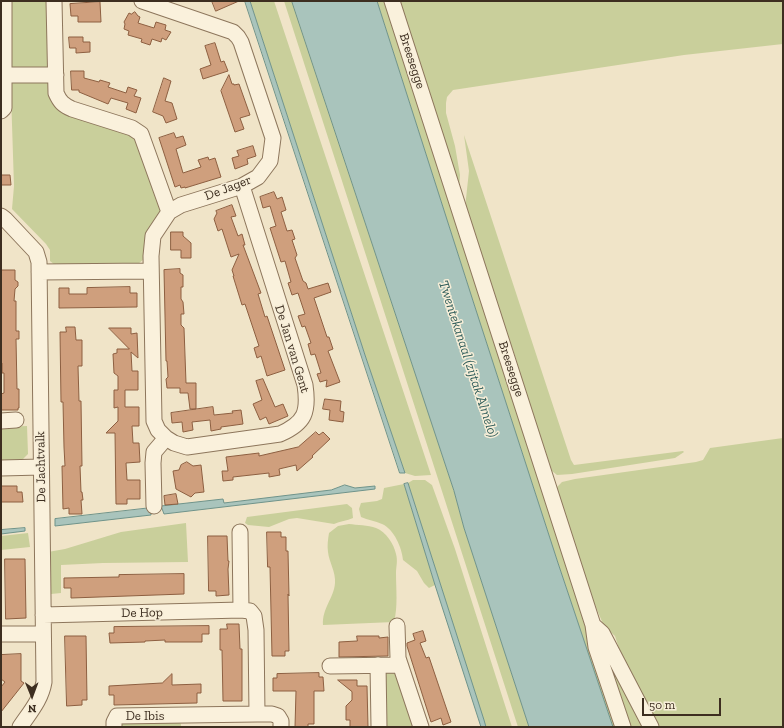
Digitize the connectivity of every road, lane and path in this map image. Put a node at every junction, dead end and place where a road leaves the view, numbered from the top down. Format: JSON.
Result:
{"nodes":[{"id":1,"x":4,"y":1,"type":"edge"},
{"id":2,"x":54,"y":1,"type":"edge"},
{"id":3,"x":142,"y":1,"type":"edge"},
{"id":4,"x":392,"y":1,"type":"edge"},
{"id":5,"x":5,"y":75,"type":"junction"},
{"id":6,"x":56,"y":75,"type":"junction"},
{"id":7,"x":1,"y":111,"type":"edge"},
{"id":8,"x":242,"y":186,"type":"junction"},
{"id":9,"x":169,"y":212,"type":"junction"},
{"id":10,"x":1,"y":216,"type":"edge"},
{"id":11,"x":151,"y":271,"type":"junction"},
{"id":12,"x":39,"y":272,"type":"junction"},
{"id":13,"x":166,"y":438,"type":"junction"},
{"id":14,"x":41,"y":467,"type":"junction"},
{"id":15,"x":1,"y":468,"type":"edge"},
{"id":16,"x":154,"y":506,"type":"dead end"},
{"id":17,"x":240,"y":532,"type":"dead end"},
{"id":18,"x":241,"y":610,"type":"junction"},
{"id":19,"x":43,"y":615,"type":"junction"},
{"id":20,"x":593,"y":625,"type":"junction"},
{"id":21,"x":397,"y":626,"type":"dead end"},
{"id":22,"x":1,"y":634,"type":"edge"},
{"id":23,"x":43,"y":634,"type":"junction"},
{"id":24,"x":400,"y":665,"type":"junction"},
{"id":25,"x":330,"y":666,"type":"dead end"},
{"id":26,"x":378,"y":666,"type":"junction"},
{"id":27,"x":257,"y":714,"type":"junction"},
{"id":28,"x":185,"y":721,"type":"edge"},
{"id":29,"x":20,"y":727,"type":"edge"},
{"id":30,"x":114,"y":727,"type":"edge"},
{"id":31,"x":281,"y":727,"type":"edge"},
{"id":32,"x":379,"y":727,"type":"edge"},
{"id":33,"x":421,"y":727,"type":"edge"},
{"id":34,"x":623,"y":727,"type":"edge"},
{"id":35,"x":651,"y":727,"type":"edge"}],
"edges":[{"from":1,"to":5,"type":"street"},
{"from":2,"to":6,"type":"street"},
{"from":3,"to":8,"type":"street","name":"De Jager"},
{"from":4,"to":20,"type":"street","name":"Breesegge"},
{"from":5,"to":6,"type":"street"},
{"from":5,"to":7,"type":"street"},
{"from":6,"to":9,"type":"street"},
{"from":8,"to":9,"type":"street","name":"De Jager"},
{"from":8,"to":13,"type":"street","name":"De Jan van Gent"},
{"from":9,"to":11,"type":"street","name":"De Jan van Gent"},
{"from":10,"to":12,"type":"street","name":"De Jachtvalk"},
{"from":11,"to":12,"type":"street"},
{"from":11,"to":13,"type":"street","name":"De Jan van Gent"},
{"from":12,"to":14,"type":"street","name":"De Jachtvalk"},
{"from":13,"to":16,"type":"street"},
{"from":14,"to":15,"type":"street"},
{"from":14,"to":19,"type":"street","name":"De Jachtvalk"},
{"from":17,"to":18,"type":"street"},
{"from":18,"to":19,"type":"street","name":"De Hop"},
{"from":18,"to":27,"type":"street"},
{"from":19,"to":23,"type":"street","name":"De Jachtvalk"},
{"from":20,"to":34,"type":"street"},
{"from":20,"to":35,"type":"street","name":"Breesegge"},
{"from":21,"to":24,"type":"street"},
{"from":22,"to":23,"type":"street"},
{"from":23,"to":29,"type":"street","name":"De Jachtvalk"},
{"from":24,"to":26,"type":"street"},
{"from":24,"to":33,"type":"street"},
{"from":25,"to":26,"type":"street"},
{"from":26,"to":32,"type":"street"},
{"from":27,"to":28,"type":"street","name":"De Ibis"},
{"from":27,"to":31,"type":"street"},
{"from":28,"to":30,"type":"street","name":"De Ibis"}]}
